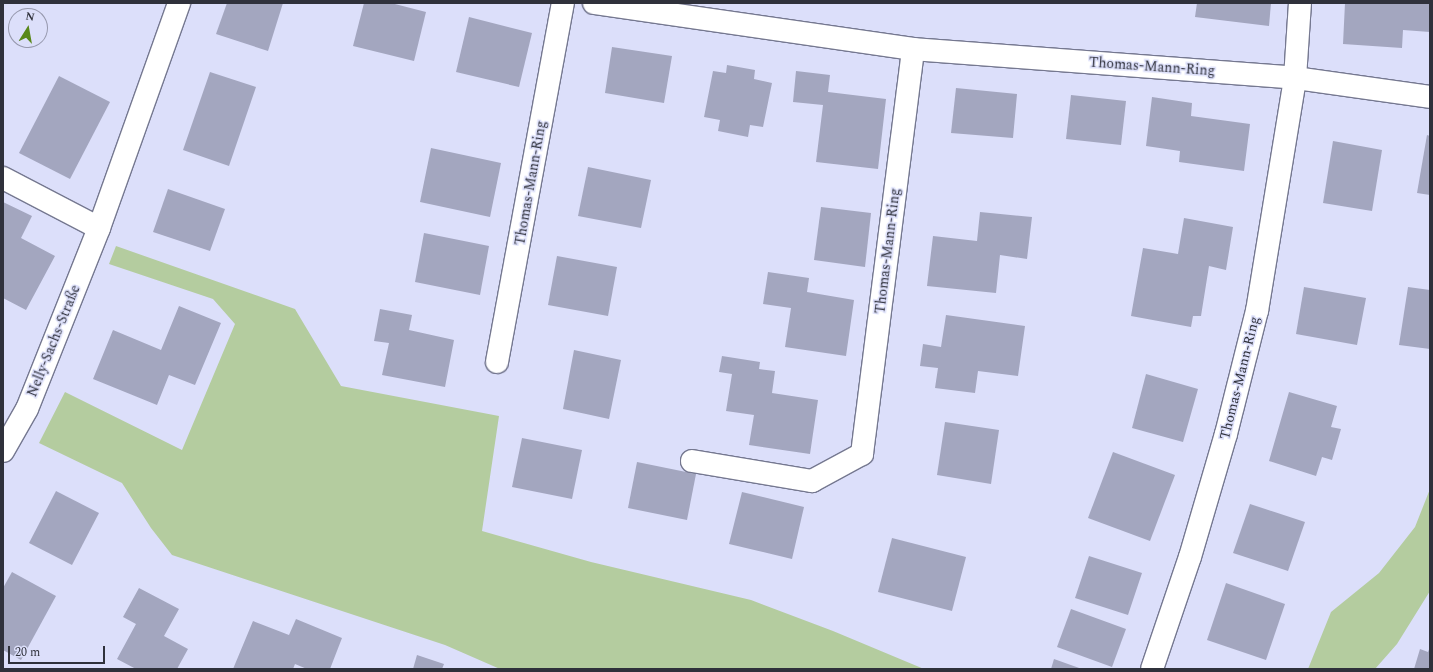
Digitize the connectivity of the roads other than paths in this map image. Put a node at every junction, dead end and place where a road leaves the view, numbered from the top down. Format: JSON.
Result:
{"nodes":[{"id":1,"x":179,"y":3,"type":"edge"},
{"id":2,"x":563,"y":3,"type":"edge"},
{"id":3,"x":594,"y":3,"type":"edge"},
{"id":4,"x":1300,"y":3,"type":"edge"},
{"id":5,"x":913,"y":49,"type":"junction"},
{"id":6,"x":1295,"y":78,"type":"junction"},
{"id":7,"x":1430,"y":97,"type":"edge"},
{"id":8,"x":3,"y":178,"type":"edge"},
{"id":9,"x":99,"y":228,"type":"junction"},
{"id":10,"x":497,"y":362,"type":"dead end"},
{"id":11,"x":3,"y":451,"type":"edge"},
{"id":12,"x":692,"y":461,"type":"dead end"},
{"id":13,"x":1152,"y":669,"type":"edge"}],
"edges":[{"from":1,"to":9,"type":"street","name":"Nelly-Sachs-Straße"},
{"from":2,"to":10,"type":"street","name":"Thomas-Mann-Ring"},
{"from":3,"to":5,"type":"street","name":"Thomas-Mann-Ring"},
{"from":4,"to":6,"type":"street"},
{"from":5,"to":6,"type":"street","name":"Thomas-Mann-Ring"},
{"from":5,"to":12,"type":"street","name":"Thomas-Mann-Ring"},
{"from":6,"to":7,"type":"street","name":"Thomas-Mann-Ring"},
{"from":6,"to":13,"type":"street","name":"Thomas-Mann-Ring"},
{"from":8,"to":9,"type":"street"},
{"from":9,"to":11,"type":"street","name":"Nelly-Sachs-Straße"}]}
